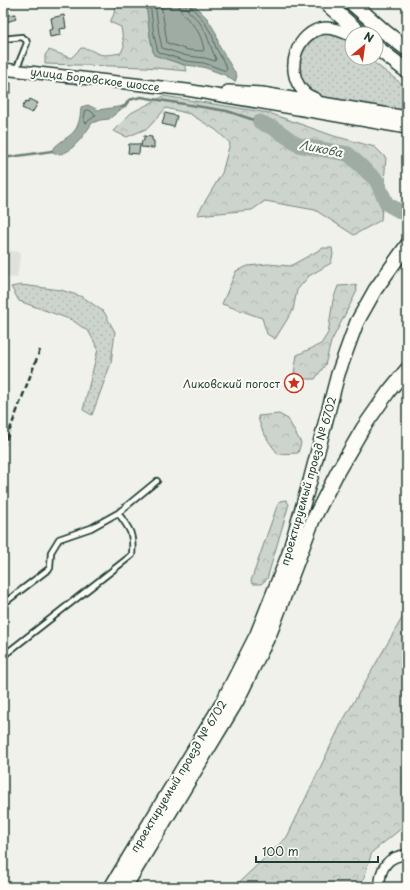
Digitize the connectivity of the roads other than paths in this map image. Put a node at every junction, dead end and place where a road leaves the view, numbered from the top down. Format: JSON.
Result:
{"nodes":[{"id":1,"x":326,"y":3,"type":"edge"},
{"id":2,"x":352,"y":3,"type":"edge"},
{"id":3,"x":352,"y":26,"type":"edge"},
{"id":4,"x":344,"y":33,"type":"edge"},
{"id":5,"x":3,"y":39,"type":"edge"},
{"id":6,"x":407,"y":49,"type":"edge"},
{"id":7,"x":384,"y":53,"type":"edge"},
{"id":8,"x":3,"y":69,"type":"edge"},
{"id":9,"x":16,"y":70,"type":"junction"},
{"id":10,"x":407,"y":70,"type":"edge"},
{"id":11,"x":187,"y":90,"type":"junction"},
{"id":12,"x":353,"y":108,"type":"junction"},
{"id":13,"x":407,"y":117,"type":"edge"},
{"id":14,"x":407,"y":128,"type":"edge"},
{"id":15,"x":407,"y":245,"type":"edge"},
{"id":16,"x":407,"y":369,"type":"edge"},
{"id":17,"x":157,"y":481,"type":"dead end"},
{"id":18,"x":118,"y":513,"type":"junction"},
{"id":19,"x":3,"y":604,"type":"edge"},
{"id":20,"x":3,"y":656,"type":"edge"},
{"id":21,"x":407,"y":855,"type":"edge"},
{"id":22,"x":111,"y":887,"type":"edge"},
{"id":23,"x":125,"y":887,"type":"edge"},
{"id":24,"x":380,"y":887,"type":"edge"}],
"edges":[{"from":1,"to":3,"type":"main road"},
{"from":2,"to":6,"type":"main road"},
{"from":4,"to":12,"type":"street"},
{"from":5,"to":9,"type":"lane"},
{"from":7,"to":10,"type":"main road"},
{"from":8,"to":9,"type":"street","name":"улица Боровское шоссе"},
{"from":9,"to":11,"type":"street","name":"улица Боровское шоссе"},
{"from":11,"to":12,"type":"street"},
{"from":11,"to":14,"type":"street"},
{"from":12,"to":13,"type":"street"},
{"from":15,"to":22,"type":"main road","name":"проектируемый проезд № 6702"},
{"from":16,"to":23,"type":"main road","name":"проектируемый проезд № 6702"},
{"from":17,"to":18,"type":"lane"},
{"from":18,"to":19,"type":"lane"},
{"from":18,"to":20,"type":"lane"},
{"from":21,"to":24,"type":"street"}]}
